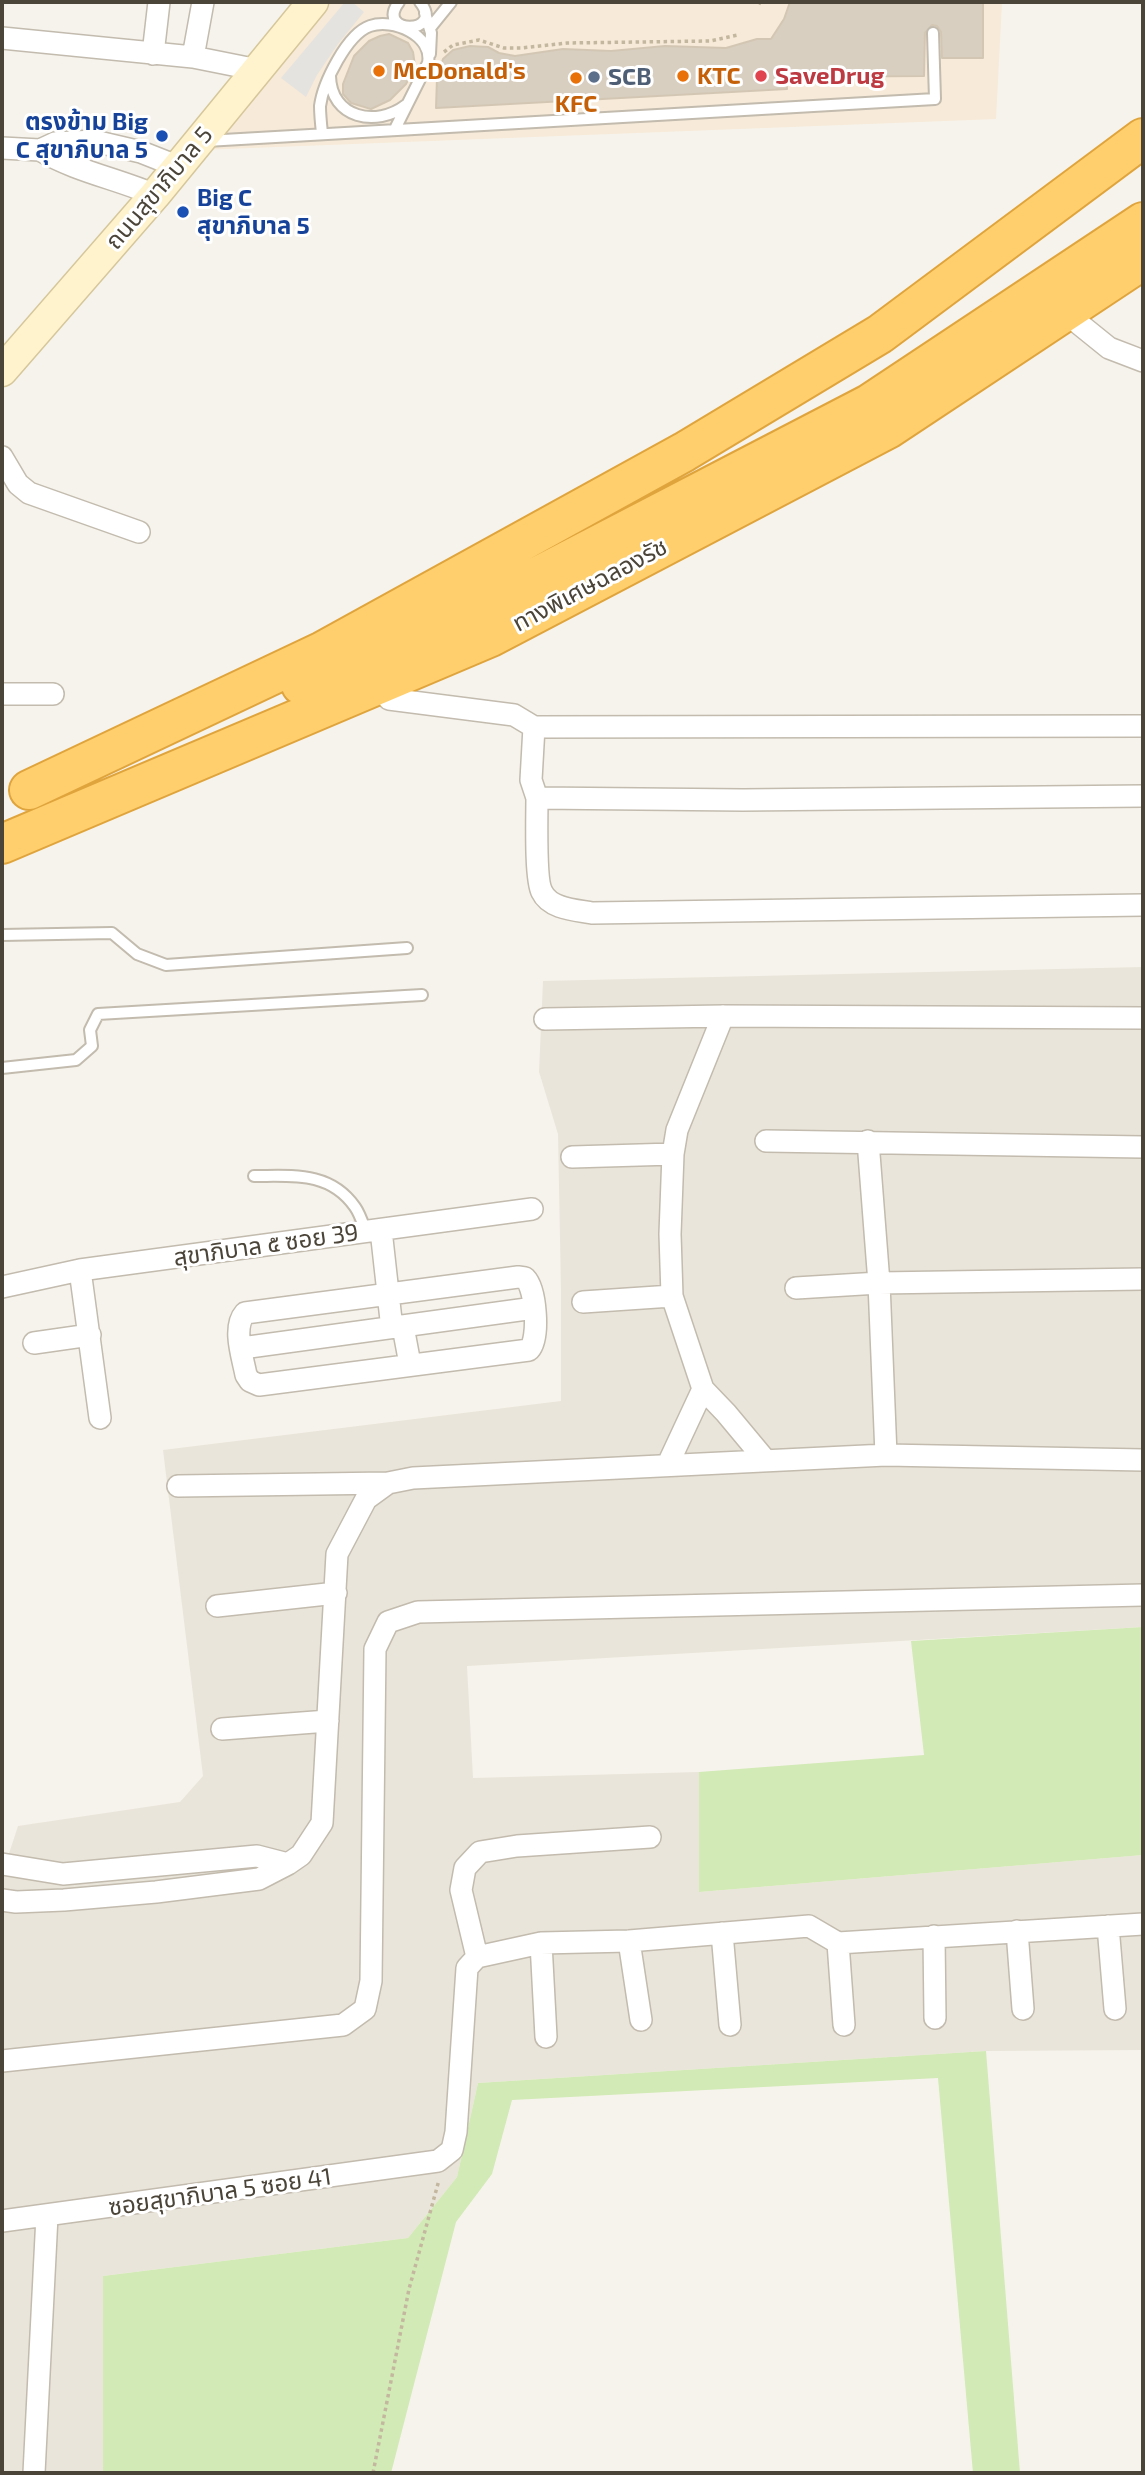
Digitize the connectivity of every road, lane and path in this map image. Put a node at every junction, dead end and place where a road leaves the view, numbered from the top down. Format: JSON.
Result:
{"nodes":[{"id":1,"x":159,"y":2,"type":"edge"},
{"id":2,"x":203,"y":2,"type":"edge"},
{"id":3,"x":313,"y":2,"type":"edge"},
{"id":4,"x":399,"y":2,"type":"edge"},
{"id":5,"x":451,"y":2,"type":"edge"},
{"id":6,"x":422,"y":7,"type":"edge"},
{"id":7,"x":430,"y":28,"type":"junction"},
{"id":8,"x":933,"y":33,"type":"dead end"},
{"id":9,"x":738,"y":35,"type":"dead end"},
{"id":10,"x":2,"y":38,"type":"edge"},
{"id":11,"x":153,"y":54,"type":"junction"},
{"id":12,"x":193,"y":57,"type":"junction"},
{"id":13,"x":429,"y":57,"type":"junction"},
{"id":14,"x":258,"y":70,"type":"junction"},
{"id":15,"x":330,"y":76,"type":"junction"},
{"id":16,"x":418,"y":82,"type":"junction"},
{"id":17,"x":408,"y":103,"type":"junction"},
{"id":18,"x":395,"y":129,"type":"junction"},
{"id":19,"x":322,"y":133,"type":"junction"},
{"id":20,"x":1143,"y":138,"type":"edge"},
{"id":21,"x":200,"y":141,"type":"junction"},
{"id":22,"x":2,"y":148,"type":"edge"},
{"id":23,"x":40,"y":150,"type":"junction"},
{"id":24,"x":179,"y":167,"type":"junction"},
{"id":25,"x":155,"y":195,"type":"junction"},
{"id":26,"x":1143,"y":222,"type":"edge"},
{"id":27,"x":1143,"y":260,"type":"edge"},
{"id":28,"x":1143,"y":279,"type":"edge"},
{"id":29,"x":1078,"y":323,"type":"junction"},
{"id":30,"x":1143,"y":361,"type":"edge"},
{"id":31,"x":2,"y":371,"type":"edge"},
{"id":32,"x":2,"y":457,"type":"edge"},
{"id":33,"x":139,"y":532,"type":"dead end"},
{"id":34,"x":2,"y":694,"type":"edge"},
{"id":35,"x":53,"y":694,"type":"dead end"},
{"id":36,"x":389,"y":699,"type":"junction"},
{"id":37,"x":1143,"y":726,"type":"edge"},
{"id":38,"x":534,"y":727,"type":"junction"},
{"id":39,"x":15,"y":795,"type":"edge"},
{"id":40,"x":1143,"y":796,"type":"edge"},
{"id":41,"x":537,"y":797,"type":"junction"},
{"id":42,"x":2,"y":844,"type":"edge"},
{"id":43,"x":2,"y":860,"type":"edge"},
{"id":44,"x":1143,"y":905,"type":"edge"},
{"id":45,"x":2,"y":935,"type":"edge"},
{"id":46,"x":407,"y":948,"type":"dead end"},
{"id":47,"x":422,"y":995,"type":"dead end"},
{"id":48,"x":723,"y":1016,"type":"junction"},
{"id":49,"x":1143,"y":1018,"type":"edge"},
{"id":50,"x":545,"y":1019,"type":"dead end"},
{"id":51,"x":2,"y":1068,"type":"edge"},
{"id":52,"x":766,"y":1141,"type":"dead end"},
{"id":53,"x":868,"y":1141,"type":"junction"},
{"id":54,"x":1143,"y":1147,"type":"edge"},
{"id":55,"x":673,"y":1154,"type":"junction"},
{"id":56,"x":572,"y":1157,"type":"dead end"},
{"id":57,"x":254,"y":1176,"type":"dead end"},
{"id":58,"x":532,"y":1209,"type":"dead end"},
{"id":59,"x":373,"y":1231,"type":"junction"},
{"id":60,"x":80,"y":1270,"type":"junction"},
{"id":61,"x":1143,"y":1279,"type":"edge"},
{"id":62,"x":879,"y":1283,"type":"junction"},
{"id":63,"x":2,"y":1287,"type":"edge"},
{"id":64,"x":796,"y":1288,"type":"dead end"},
{"id":65,"x":388,"y":1293,"type":"junction"},
{"id":66,"x":672,"y":1296,"type":"junction"},
{"id":67,"x":583,"y":1302,"type":"dead end"},
{"id":68,"x":534,"y":1308,"type":"junction"},
{"id":69,"x":400,"y":1327,"type":"junction"},
{"id":70,"x":90,"y":1335,"type":"junction"},
{"id":71,"x":34,"y":1343,"type":"dead end"},
{"id":72,"x":242,"y":1348,"type":"junction"},
{"id":73,"x":410,"y":1364,"type":"junction"},
{"id":74,"x":703,"y":1389,"type":"junction"},
{"id":75,"x":100,"y":1418,"type":"dead end"},
{"id":76,"x":886,"y":1455,"type":"junction"},
{"id":77,"x":1143,"y":1460,"type":"edge"},
{"id":78,"x":766,"y":1461,"type":"junction"},
{"id":79,"x":668,"y":1464,"type":"junction"},
{"id":80,"x":388,"y":1483,"type":"junction"},
{"id":81,"x":178,"y":1486,"type":"dead end"},
{"id":82,"x":336,"y":1593,"type":"junction"},
{"id":83,"x":1143,"y":1595,"type":"edge"},
{"id":84,"x":218,"y":1606,"type":"dead end"},
{"id":85,"x":328,"y":1721,"type":"junction"},
{"id":86,"x":222,"y":1729,"type":"dead end"},
{"id":87,"x":650,"y":1837,"type":"dead end"},
{"id":88,"x":2,"y":1864,"type":"edge"},
{"id":89,"x":288,"y":1864,"type":"junction"},
{"id":90,"x":152,"y":1865,"type":"junction"},
{"id":91,"x":63,"y":1874,"type":"junction"},
{"id":92,"x":156,"y":1892,"type":"junction"},
{"id":93,"x":2,"y":1899,"type":"edge"},
{"id":94,"x":64,"y":1900,"type":"junction"},
{"id":95,"x":1143,"y":1924,"type":"edge"},
{"id":96,"x":1108,"y":1926,"type":"junction"},
{"id":97,"x":1017,"y":1931,"type":"junction"},
{"id":98,"x":722,"y":1933,"type":"junction"},
{"id":99,"x":934,"y":1936,"type":"junction"},
{"id":100,"x":629,"y":1941,"type":"junction"},
{"id":101,"x":838,"y":1942,"type":"junction"},
{"id":102,"x":541,"y":1943,"type":"junction"},
{"id":103,"x":477,"y":1957,"type":"junction"},
{"id":104,"x":1115,"y":2008,"type":"dead end"},
{"id":105,"x":1023,"y":2009,"type":"dead end"},
{"id":106,"x":935,"y":2018,"type":"dead end"},
{"id":107,"x":641,"y":2020,"type":"dead end"},
{"id":108,"x":730,"y":2025,"type":"dead end"},
{"id":109,"x":844,"y":2025,"type":"dead end"},
{"id":110,"x":546,"y":2037,"type":"dead end"},
{"id":111,"x":2,"y":2061,"type":"edge"},
{"id":112,"x":438,"y":2161,"type":"junction"},
{"id":113,"x":47,"y":2216,"type":"junction"},
{"id":114,"x":2,"y":2221,"type":"edge"},
{"id":115,"x":34,"y":2473,"type":"edge"},
{"id":116,"x":373,"y":2473,"type":"edge"}],
"edges":[{"from":1,"to":11,"type":"street"},
{"from":2,"to":12,"type":"street"},
{"from":3,"to":14,"type":"main road","name":"ถนนสุขาภิบาล 5"},
{"from":4,"to":6,"type":"lane"},
{"from":5,"to":7,"type":"lane"},
{"from":6,"to":7,"type":"lane"},
{"from":7,"to":13,"type":"lane"},
{"from":8,"to":18,"type":"lane"},
{"from":9,"to":16,"type":"path"},
{"from":10,"to":11,"type":"street"},
{"from":11,"to":12,"type":"street"},
{"from":12,"to":14,"type":"street"},
{"from":13,"to":15,"type":"lane"},
{"from":13,"to":16,"type":"lane"},
{"from":14,"to":21,"type":"main road","name":"ถนนสุขาภิบาล 5"},
{"from":15,"to":17,"type":"lane"},
{"from":15,"to":19,"type":"lane"},
{"from":16,"to":17,"type":"lane"},
{"from":17,"to":18,"type":"lane"},
{"from":18,"to":19,"type":"lane"},
{"from":19,"to":21,"type":"lane"},
{"from":20,"to":39,"type":"highway"},
{"from":21,"to":24,"type":"main road","name":"ถนนสุขาภิบาล 5"},
{"from":22,"to":23,"type":"street"},
{"from":23,"to":24,"type":"street"},
{"from":23,"to":25,"type":"street"},
{"from":24,"to":25,"type":"main road","name":"ถนนสุขาภิบาล 5"},
{"from":25,"to":31,"type":"main road","name":"ถนนสุขาภิบาล 5"},
{"from":26,"to":39,"type":"highway","name":"ทางพิเศษฉลองรัช"},
{"from":27,"to":42,"type":"highway","name":"ทางพิเศษฉลองรัช"},
{"from":28,"to":29,"type":"street"},
{"from":29,"to":30,"type":"street"},
{"from":29,"to":36,"type":"street"},
{"from":32,"to":33,"type":"street"},
{"from":34,"to":35,"type":"street"},
{"from":36,"to":38,"type":"street"},
{"from":36,"to":43,"type":"street"},
{"from":37,"to":38,"type":"street"},
{"from":38,"to":41,"type":"street"},
{"from":40,"to":41,"type":"street"},
{"from":41,"to":44,"type":"street"},
{"from":45,"to":46,"type":"lane"},
{"from":47,"to":51,"type":"lane"},
{"from":48,"to":49,"type":"street"},
{"from":48,"to":50,"type":"street"},
{"from":48,"to":55,"type":"street"},
{"from":52,"to":53,"type":"street"},
{"from":53,"to":54,"type":"street"},
{"from":53,"to":62,"type":"street"},
{"from":55,"to":56,"type":"street"},
{"from":55,"to":66,"type":"street"},
{"from":57,"to":59,"type":"lane"},
{"from":58,"to":59,"type":"street","name":"สุขาภิบาล ๕ ซอย 39"},
{"from":59,"to":60,"type":"street","name":"สุขาภิบาล ๕ ซอย 39"},
{"from":59,"to":65,"type":"street"},
{"from":60,"to":63,"type":"street","name":"สุขาภิบาล ๕ ซอย 39"},
{"from":60,"to":70,"type":"street"},
{"from":61,"to":62,"type":"street"},
{"from":62,"to":64,"type":"street"},
{"from":62,"to":76,"type":"street"},
{"from":65,"to":68,"type":"street"},
{"from":65,"to":69,"type":"street"},
{"from":65,"to":72,"type":"street"},
{"from":66,"to":67,"type":"street"},
{"from":66,"to":74,"type":"street"},
{"from":68,"to":69,"type":"street"},
{"from":68,"to":73,"type":"street"},
{"from":69,"to":72,"type":"street"},
{"from":69,"to":73,"type":"street"},
{"from":70,"to":71,"type":"street"},
{"from":70,"to":75,"type":"street"},
{"from":72,"to":73,"type":"street"},
{"from":74,"to":78,"type":"street"},
{"from":74,"to":79,"type":"street"},
{"from":76,"to":77,"type":"street"},
{"from":76,"to":78,"type":"street"},
{"from":78,"to":79,"type":"street"},
{"from":79,"to":80,"type":"street"},
{"from":80,"to":81,"type":"street"},
{"from":80,"to":82,"type":"street"},
{"from":82,"to":84,"type":"street"},
{"from":82,"to":85,"type":"street"},
{"from":83,"to":111,"type":"street"},
{"from":85,"to":86,"type":"street"},
{"from":85,"to":89,"type":"street"},
{"from":87,"to":103,"type":"street"},
{"from":88,"to":91,"type":"street"},
{"from":89,"to":90,"type":"street"},
{"from":89,"to":92,"type":"street"},
{"from":90,"to":91,"type":"street"},
{"from":90,"to":92,"type":"street"},
{"from":91,"to":94,"type":"street"},
{"from":92,"to":94,"type":"street"},
{"from":93,"to":94,"type":"street"},
{"from":95,"to":96,"type":"street"},
{"from":96,"to":97,"type":"street"},
{"from":96,"to":104,"type":"street"},
{"from":97,"to":99,"type":"street"},
{"from":97,"to":105,"type":"street"},
{"from":98,"to":100,"type":"street"},
{"from":98,"to":101,"type":"street"},
{"from":98,"to":108,"type":"street"},
{"from":99,"to":101,"type":"street"},
{"from":99,"to":106,"type":"street"},
{"from":100,"to":102,"type":"street"},
{"from":100,"to":107,"type":"street"},
{"from":101,"to":109,"type":"street"},
{"from":102,"to":103,"type":"street"},
{"from":102,"to":110,"type":"street"},
{"from":103,"to":112,"type":"street"},
{"from":112,"to":113,"type":"street","name":"ซอยสุขาภิบาล 5 ซอย 41"},
{"from":112,"to":116,"type":"path"},
{"from":113,"to":114,"type":"street","name":"ซอยสุขาภิบาล 5 ซอย 41"},
{"from":113,"to":115,"type":"street"}]}
